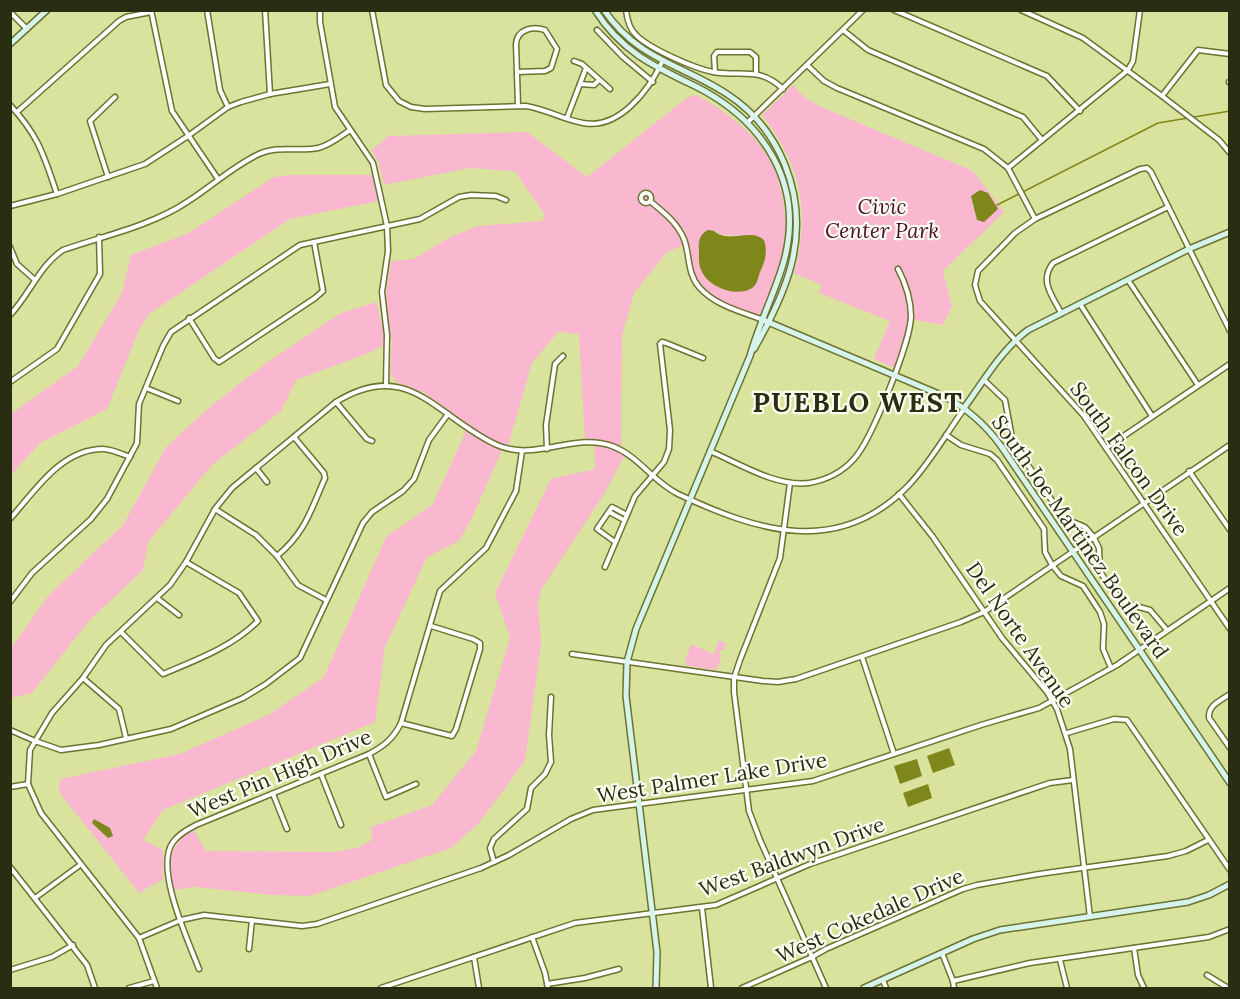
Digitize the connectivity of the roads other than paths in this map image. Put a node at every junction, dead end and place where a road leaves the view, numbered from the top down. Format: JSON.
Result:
{"nodes":[{"id":1,"x":47,"y":10,"type":"edge"},
{"id":2,"x":207,"y":10,"type":"edge"},
{"id":3,"x":266,"y":10,"type":"edge"},
{"id":4,"x":320,"y":10,"type":"edge"},
{"id":5,"x":372,"y":10,"type":"edge"},
{"id":6,"x":595,"y":10,"type":"edge"},
{"id":7,"x":604,"y":10,"type":"edge"},
{"id":8,"x":626,"y":10,"type":"edge"},
{"id":9,"x":862,"y":10,"type":"edge"},
{"id":10,"x":894,"y":10,"type":"edge"},
{"id":11,"x":1021,"y":10,"type":"edge"},
{"id":12,"x":1140,"y":10,"type":"edge"},
{"id":13,"x":151,"y":11,"type":"edge"},
{"id":14,"x":10,"y":12,"type":"edge"},
{"id":15,"x":27,"y":29,"type":"junction"},
{"id":16,"x":597,"y":30,"type":"dead end"},
{"id":17,"x":843,"y":30,"type":"junction"},
{"id":18,"x":10,"y":44,"type":"edge"},
{"id":19,"x":1230,"y":54,"type":"edge"},
{"id":20,"x":574,"y":61,"type":"dead end"},
{"id":21,"x":662,"y":62,"type":"junction"},
{"id":22,"x":807,"y":65,"type":"junction"},
{"id":23,"x":586,"y":68,"type":"junction"},
{"id":24,"x":659,"y":69,"type":"junction"},
{"id":25,"x":1128,"y":70,"type":"junction"},
{"id":26,"x":517,"y":72,"type":"junction"},
{"id":27,"x":715,"y":72,"type":"junction"},
{"id":28,"x":756,"y":74,"type":"junction"},
{"id":29,"x":599,"y":80,"type":"junction"},
{"id":30,"x":653,"y":82,"type":"junction"},
{"id":31,"x":330,"y":84,"type":"junction"},
{"id":32,"x":580,"y":84,"type":"junction"},
{"id":33,"x":610,"y":89,"type":"dead end"},
{"id":34,"x":783,"y":89,"type":"junction"},
{"id":35,"x":270,"y":94,"type":"junction"},
{"id":36,"x":1162,"y":96,"type":"junction"},
{"id":37,"x":115,"y":97,"type":"dead end"},
{"id":38,"x":10,"y":105,"type":"edge"},
{"id":39,"x":518,"y":105,"type":"junction"},
{"id":40,"x":228,"y":107,"type":"junction"},
{"id":41,"x":1080,"y":111,"type":"junction"},
{"id":42,"x":17,"y":112,"type":"junction"},
{"id":43,"x":753,"y":116,"type":"junction"},
{"id":44,"x":567,"y":118,"type":"junction"},
{"id":45,"x":747,"y":122,"type":"junction"},
{"id":46,"x":350,"y":129,"type":"junction"},
{"id":47,"x":188,"y":136,"type":"junction"},
{"id":48,"x":1042,"y":140,"type":"junction"},
{"id":49,"x":1230,"y":153,"type":"edge"},
{"id":50,"x":1008,"y":168,"type":"junction"},
{"id":51,"x":108,"y":177,"type":"junction"},
{"id":52,"x":218,"y":179,"type":"junction"},
{"id":53,"x":57,"y":194,"type":"junction"},
{"id":54,"x":506,"y":200,"type":"dead end"},
{"id":55,"x":650,"y":201,"type":"dead end"},
{"id":56,"x":10,"y":206,"type":"edge"},
{"id":57,"x":1168,"y":207,"type":"junction"},
{"id":58,"x":1035,"y":219,"type":"junction"},
{"id":59,"x":387,"y":226,"type":"junction"},
{"id":60,"x":1230,"y":232,"type":"edge"},
{"id":61,"x":99,"y":237,"type":"junction"},
{"id":62,"x":314,"y":242,"type":"junction"},
{"id":63,"x":10,"y":247,"type":"edge"},
{"id":64,"x":1189,"y":249,"type":"junction"},
{"id":65,"x":898,"y":269,"type":"dead end"},
{"id":66,"x":35,"y":280,"type":"junction"},
{"id":67,"x":1128,"y":280,"type":"junction"},
{"id":68,"x":1080,"y":304,"type":"junction"},
{"id":69,"x":1061,"y":313,"type":"junction"},
{"id":70,"x":10,"y":315,"type":"edge"},
{"id":71,"x":189,"y":318,"type":"junction"},
{"id":72,"x":761,"y":319,"type":"junction"},
{"id":73,"x":769,"y":321,"type":"junction"},
{"id":74,"x":1230,"y":331,"type":"edge"},
{"id":75,"x":1016,"y":340,"type":"junction"},
{"id":76,"x":563,"y":356,"type":"dead end"},
{"id":77,"x":750,"y":356,"type":"junction"},
{"id":78,"x":702,"y":358,"type":"dead end"},
{"id":79,"x":1230,"y":364,"type":"edge"},
{"id":80,"x":894,"y":375,"type":"junction"},
{"id":81,"x":984,"y":380,"type":"junction"},
{"id":82,"x":10,"y":382,"type":"edge"},
{"id":83,"x":386,"y":385,"type":"junction"},
{"id":84,"x":1198,"y":385,"type":"junction"},
{"id":85,"x":146,"y":388,"type":"junction"},
{"id":86,"x":178,"y":401,"type":"dead end"},
{"id":87,"x":336,"y":402,"type":"junction"},
{"id":88,"x":964,"y":408,"type":"junction"},
{"id":89,"x":448,"y":414,"type":"junction"},
{"id":90,"x":1152,"y":416,"type":"junction"},
{"id":91,"x":946,"y":435,"type":"junction"},
{"id":92,"x":294,"y":437,"type":"junction"},
{"id":93,"x":372,"y":441,"type":"dead end"},
{"id":94,"x":1230,"y":445,"type":"edge"},
{"id":95,"x":1106,"y":448,"type":"junction"},
{"id":96,"x":547,"y":449,"type":"junction"},
{"id":97,"x":522,"y":451,"type":"junction"},
{"id":98,"x":710,"y":451,"type":"junction"},
{"id":99,"x":130,"y":457,"type":"junction"},
{"id":100,"x":256,"y":468,"type":"junction"},
{"id":101,"x":1189,"y":471,"type":"junction"},
{"id":102,"x":652,"y":475,"type":"junction"},
{"id":103,"x":267,"y":482,"type":"dead end"},
{"id":104,"x":790,"y":483,"type":"junction"},
{"id":105,"x":899,"y":494,"type":"junction"},
{"id":106,"x":690,"y":498,"type":"junction"},
{"id":107,"x":1143,"y":502,"type":"junction"},
{"id":108,"x":215,"y":509,"type":"junction"},
{"id":109,"x":626,"y":517,"type":"junction"},
{"id":110,"x":10,"y":519,"type":"edge"},
{"id":111,"x":1230,"y":530,"type":"edge"},
{"id":112,"x":784,"y":531,"type":"junction"},
{"id":113,"x":1093,"y":536,"type":"junction"},
{"id":114,"x":615,"y":542,"type":"junction"},
{"id":115,"x":1072,"y":550,"type":"junction"},
{"id":116,"x":277,"y":556,"type":"junction"},
{"id":117,"x":186,"y":562,"type":"junction"},
{"id":118,"x":1052,"y":565,"type":"junction"},
{"id":119,"x":605,"y":567,"type":"dead end"},
{"id":120,"x":1230,"y":588,"type":"edge"},
{"id":121,"x":158,"y":598,"type":"junction"},
{"id":122,"x":326,"y":600,"type":"junction"},
{"id":123,"x":1210,"y":601,"type":"junction"},
{"id":124,"x":10,"y":602,"type":"edge"},
{"id":125,"x":984,"y":612,"type":"junction"},
{"id":126,"x":179,"y":615,"type":"dead end"},
{"id":127,"x":430,"y":626,"type":"junction"},
{"id":128,"x":1230,"y":629,"type":"edge"},
{"id":129,"x":1167,"y":630,"type":"junction"},
{"id":130,"x":121,"y":632,"type":"junction"},
{"id":131,"x":1139,"y":649,"type":"junction"},
{"id":132,"x":572,"y":654,"type":"dead end"},
{"id":133,"x":862,"y":657,"type":"junction"},
{"id":134,"x":627,"y":662,"type":"junction"},
{"id":135,"x":1111,"y":668,"type":"junction"},
{"id":136,"x":83,"y":678,"type":"junction"},
{"id":137,"x":734,"y":678,"type":"junction"},
{"id":138,"x":1230,"y":694,"type":"edge"},
{"id":139,"x":551,"y":698,"type":"dead end"},
{"id":140,"x":1053,"y":702,"type":"junction"},
{"id":141,"x":401,"y":723,"type":"junction"},
{"id":142,"x":10,"y":730,"type":"edge"},
{"id":143,"x":1067,"y":733,"type":"junction"},
{"id":144,"x":126,"y":738,"type":"junction"},
{"id":145,"x":35,"y":741,"type":"junction"},
{"id":146,"x":1230,"y":748,"type":"edge"},
{"id":147,"x":369,"y":754,"type":"junction"},
{"id":148,"x":894,"y":754,"type":"junction"},
{"id":149,"x":321,"y":774,"type":"junction"},
{"id":150,"x":1072,"y":780,"type":"junction"},
{"id":151,"x":1230,"y":783,"type":"edge"},
{"id":152,"x":28,"y":784,"type":"junction"},
{"id":153,"x":416,"y":784,"type":"dead end"},
{"id":154,"x":10,"y":787,"type":"edge"},
{"id":155,"x":746,"y":790,"type":"junction"},
{"id":156,"x":273,"y":794,"type":"junction"},
{"id":157,"x":639,"y":803,"type":"junction"},
{"id":158,"x":341,"y":825,"type":"dead end"},
{"id":159,"x":287,"y":830,"type":"dead end"},
{"id":160,"x":1208,"y":840,"type":"junction"},
{"id":161,"x":494,"y":862,"type":"junction"},
{"id":162,"x":80,"y":865,"type":"junction"},
{"id":163,"x":10,"y":867,"type":"edge"},
{"id":164,"x":1084,"y":868,"type":"junction"},
{"id":165,"x":1230,"y":870,"type":"edge"},
{"id":166,"x":777,"y":878,"type":"junction"},
{"id":167,"x":1230,"y":885,"type":"edge"},
{"id":168,"x":34,"y":898,"type":"junction"},
{"id":169,"x":702,"y":908,"type":"junction"},
{"id":170,"x":652,"y":913,"type":"junction"},
{"id":171,"x":1090,"y":917,"type":"junction"},
{"id":172,"x":181,"y":920,"type":"junction"},
{"id":173,"x":252,"y":920,"type":"junction"},
{"id":174,"x":1230,"y":929,"type":"edge"},
{"id":175,"x":532,"y":937,"type":"junction"},
{"id":176,"x":140,"y":938,"type":"junction"},
{"id":177,"x":73,"y":945,"type":"junction"},
{"id":178,"x":1134,"y":948,"type":"junction"},
{"id":179,"x":249,"y":949,"type":"dead end"},
{"id":180,"x":942,"y":953,"type":"junction"},
{"id":181,"x":474,"y":957,"type":"junction"},
{"id":182,"x":812,"y":957,"type":"junction"},
{"id":183,"x":1060,"y":960,"type":"junction"},
{"id":184,"x":199,"y":969,"type":"dead end"},
{"id":185,"x":620,"y":969,"type":"dead end"},
{"id":186,"x":10,"y":970,"type":"edge"},
{"id":187,"x":1207,"y":975,"type":"dead end"},
{"id":188,"x":883,"y":980,"type":"junction"},
{"id":189,"x":154,"y":981,"type":"junction"},
{"id":190,"x":954,"y":981,"type":"junction"},
{"id":191,"x":548,"y":986,"type":"edge"},
{"id":192,"x":95,"y":988,"type":"edge"},
{"id":193,"x":129,"y":988,"type":"edge"},
{"id":194,"x":157,"y":988,"type":"edge"},
{"id":195,"x":381,"y":988,"type":"edge"},
{"id":196,"x":479,"y":988,"type":"edge"},
{"id":197,"x":656,"y":988,"type":"edge"},
{"id":198,"x":711,"y":988,"type":"edge"},
{"id":199,"x":742,"y":988,"type":"edge"},
{"id":200,"x":826,"y":988,"type":"edge"},
{"id":201,"x":864,"y":988,"type":"edge"},
{"id":202,"x":886,"y":988,"type":"edge"},
{"id":203,"x":954,"y":988,"type":"edge"},
{"id":204,"x":1067,"y":988,"type":"edge"},
{"id":205,"x":1144,"y":988,"type":"edge"},
{"id":206,"x":1228,"y":988,"type":"edge"}],
"edges":[{"from":1,"to":15,"type":"main road"},
{"from":2,"to":40,"type":"street"},
{"from":3,"to":35,"type":"street"},
{"from":4,"to":31,"type":"street"},
{"from":5,"to":39,"type":"street"},
{"from":6,"to":24,"type":"main road"},
{"from":7,"to":21,"type":"main road"},
{"from":8,"to":27,"type":"street"},
{"from":9,"to":17,"type":"street"},
{"from":10,"to":41,"type":"street"},
{"from":11,"to":25,"type":"street"},
{"from":12,"to":25,"type":"street"},
{"from":13,"to":42,"type":"street"},
{"from":13,"to":47,"type":"street"},
{"from":14,"to":15,"type":"street"},
{"from":15,"to":18,"type":"main road"},
{"from":16,"to":30,"type":"street"},
{"from":17,"to":22,"type":"street"},
{"from":17,"to":48,"type":"street"},
{"from":19,"to":36,"type":"street"},
{"from":20,"to":23,"type":"street"},
{"from":21,"to":24,"type":"street"},
{"from":21,"to":43,"type":"main road"},
{"from":22,"to":34,"type":"street"},
{"from":22,"to":50,"type":"street"},
{"from":23,"to":29,"type":"street"},
{"from":23,"to":32,"type":"street"},
{"from":24,"to":30,"type":"street"},
{"from":24,"to":45,"type":"main road"},
{"from":25,"to":36,"type":"street"},
{"from":25,"to":41,"type":"street"},
{"from":26,"to":26,"type":"street"},
{"from":26,"to":39,"type":"street"},
{"from":27,"to":28,"type":"street"},
{"from":27,"to":28,"type":"street"},
{"from":28,"to":34,"type":"street"},
{"from":29,"to":32,"type":"street"},
{"from":29,"to":33,"type":"street"},
{"from":30,"to":44,"type":"street"},
{"from":31,"to":35,"type":"street"},
{"from":31,"to":46,"type":"street"},
{"from":32,"to":44,"type":"street"},
{"from":34,"to":43,"type":"street"},
{"from":35,"to":40,"type":"street"},
{"from":36,"to":49,"type":"street"},
{"from":37,"to":51,"type":"street"},
{"from":38,"to":42,"type":"street"},
{"from":39,"to":44,"type":"street"},
{"from":40,"to":47,"type":"street"},
{"from":41,"to":48,"type":"street"},
{"from":42,"to":53,"type":"street"},
{"from":43,"to":45,"type":"street"},
{"from":43,"to":73,"type":"main road"},
{"from":45,"to":72,"type":"main road"},
{"from":46,"to":52,"type":"street"},
{"from":46,"to":59,"type":"street"},
{"from":47,"to":51,"type":"street"},
{"from":47,"to":52,"type":"street"},
{"from":48,"to":50,"type":"street"},
{"from":50,"to":58,"type":"street"},
{"from":51,"to":53,"type":"street"},
{"from":52,"to":61,"type":"street"},
{"from":53,"to":56,"type":"street"},
{"from":54,"to":59,"type":"street"},
{"from":55,"to":72,"type":"street"},
{"from":57,"to":58,"type":"street"},
{"from":57,"to":64,"type":"street"},
{"from":57,"to":69,"type":"street"},
{"from":58,"to":75,"type":"street","name":"South Falcon Drive"},
{"from":59,"to":62,"type":"street"},
{"from":59,"to":83,"type":"street"},
{"from":60,"to":64,"type":"main road"},
{"from":61,"to":66,"type":"street"},
{"from":61,"to":82,"type":"street"},
{"from":62,"to":71,"type":"street"},
{"from":62,"to":71,"type":"street"},
{"from":63,"to":66,"type":"street"},
{"from":64,"to":67,"type":"main road"},
{"from":64,"to":74,"type":"street"},
{"from":65,"to":80,"type":"street"},
{"from":66,"to":70,"type":"street"},
{"from":67,"to":68,"type":"main road"},
{"from":67,"to":84,"type":"street"},
{"from":68,"to":69,"type":"main road"},
{"from":68,"to":90,"type":"street"},
{"from":69,"to":75,"type":"main road"},
{"from":71,"to":85,"type":"street"},
{"from":72,"to":73,"type":"main road","name":"South Joe Martinez Boulevard"},
{"from":72,"to":77,"type":"main road"},
{"from":73,"to":77,"type":"main road"},
{"from":73,"to":80,"type":"main road","name":"South Joe Martinez Boulevard"},
{"from":75,"to":81,"type":"main road"},
{"from":75,"to":95,"type":"street","name":"South Falcon Drive"},
{"from":76,"to":96,"type":"street"},
{"from":77,"to":98,"type":"main road"},
{"from":78,"to":102,"type":"street"},
{"from":79,"to":84,"type":"street"},
{"from":80,"to":88,"type":"main road","name":"South Joe Martinez Boulevard"},
{"from":80,"to":104,"type":"street"},
{"from":81,"to":88,"type":"main road"},
{"from":81,"to":113,"type":"street"},
{"from":83,"to":87,"type":"street"},
{"from":83,"to":89,"type":"street"},
{"from":84,"to":90,"type":"street"},
{"from":85,"to":86,"type":"street"},
{"from":85,"to":99,"type":"street"},
{"from":87,"to":92,"type":"street"},
{"from":87,"to":93,"type":"street"},
{"from":88,"to":91,"type":"street"},
{"from":88,"to":115,"type":"main road","name":"South Joe Martinez Boulevard"},
{"from":89,"to":97,"type":"street"},
{"from":89,"to":122,"type":"street"},
{"from":90,"to":95,"type":"street"},
{"from":91,"to":105,"type":"street"},
{"from":91,"to":118,"type":"street"},
{"from":92,"to":100,"type":"street"},
{"from":92,"to":116,"type":"street"},
{"from":94,"to":101,"type":"street"},
{"from":95,"to":107,"type":"street","name":"South Falcon Drive"},
{"from":96,"to":97,"type":"street"},
{"from":96,"to":102,"type":"street"},
{"from":97,"to":127,"type":"street"},
{"from":98,"to":104,"type":"street"},
{"from":98,"to":106,"type":"main road"},
{"from":99,"to":110,"type":"street"},
{"from":99,"to":124,"type":"street"},
{"from":100,"to":103,"type":"street"},
{"from":100,"to":108,"type":"street"},
{"from":101,"to":107,"type":"street"},
{"from":101,"to":111,"type":"street"},
{"from":102,"to":106,"type":"street"},
{"from":102,"to":109,"type":"street"},
{"from":104,"to":112,"type":"street"},
{"from":105,"to":112,"type":"street"},
{"from":105,"to":125,"type":"street","name":"Del Norte Avenue"},
{"from":106,"to":112,"type":"street"},
{"from":106,"to":134,"type":"main road"},
{"from":107,"to":113,"type":"street"},
{"from":107,"to":123,"type":"street","name":"South Falcon Drive"},
{"from":108,"to":116,"type":"street"},
{"from":108,"to":117,"type":"street"},
{"from":109,"to":114,"type":"street"},
{"from":109,"to":114,"type":"street"},
{"from":112,"to":137,"type":"street"},
{"from":113,"to":115,"type":"street"},
{"from":113,"to":129,"type":"street"},
{"from":114,"to":119,"type":"street"},
{"from":115,"to":118,"type":"street"},
{"from":115,"to":131,"type":"main road","name":"South Joe Martinez Boulevard"},
{"from":116,"to":122,"type":"street"},
{"from":117,"to":121,"type":"street"},
{"from":117,"to":130,"type":"street"},
{"from":118,"to":125,"type":"street"},
{"from":118,"to":135,"type":"street"},
{"from":120,"to":123,"type":"street","name":"West Palmer Lake Drive"},
{"from":121,"to":126,"type":"street"},
{"from":121,"to":130,"type":"street"},
{"from":122,"to":144,"type":"street"},
{"from":123,"to":128,"type":"street","name":"South Falcon Drive"},
{"from":123,"to":129,"type":"street","name":"West Palmer Lake Drive"},
{"from":125,"to":133,"type":"street"},
{"from":125,"to":140,"type":"street","name":"Del Norte Avenue"},
{"from":127,"to":141,"type":"street"},
{"from":127,"to":141,"type":"street"},
{"from":129,"to":131,"type":"street","name":"West Palmer Lake Drive"},
{"from":130,"to":136,"type":"street"},
{"from":131,"to":135,"type":"street","name":"West Palmer Lake Drive"},
{"from":131,"to":151,"type":"main road","name":"South Joe Martinez Boulevard"},
{"from":132,"to":134,"type":"street"},
{"from":133,"to":137,"type":"street"},
{"from":133,"to":148,"type":"street"},
{"from":134,"to":137,"type":"street"},
{"from":134,"to":157,"type":"main road"},
{"from":135,"to":140,"type":"street","name":"West Palmer Lake Drive"},
{"from":136,"to":144,"type":"street"},
{"from":136,"to":145,"type":"street"},
{"from":137,"to":155,"type":"street"},
{"from":138,"to":146,"type":"street"},
{"from":139,"to":161,"type":"street"},
{"from":140,"to":143,"type":"street","name":"Del Norte Avenue"},
{"from":140,"to":148,"type":"street","name":"West Palmer Lake Drive"},
{"from":141,"to":147,"type":"street","name":"West Pin High Drive"},
{"from":142,"to":145,"type":"street"},
{"from":143,"to":150,"type":"street","name":"Del Norte Avenue"},
{"from":143,"to":160,"type":"street"},
{"from":144,"to":145,"type":"street"},
{"from":145,"to":152,"type":"street"},
{"from":147,"to":149,"type":"street","name":"West Pin High Drive"},
{"from":147,"to":153,"type":"street"},
{"from":148,"to":155,"type":"street","name":"West Palmer Lake Drive"},
{"from":149,"to":156,"type":"street","name":"West Pin High Drive"},
{"from":149,"to":158,"type":"street"},
{"from":150,"to":164,"type":"street","name":"Del Norte Avenue"},
{"from":150,"to":166,"type":"street","name":"West Baldwyn Drive"},
{"from":152,"to":154,"type":"street"},
{"from":152,"to":162,"type":"street"},
{"from":155,"to":157,"type":"street","name":"West Palmer Lake Drive"},
{"from":155,"to":166,"type":"street"},
{"from":156,"to":159,"type":"street"},
{"from":156,"to":172,"type":"street","name":"West Pin High Drive"},
{"from":157,"to":161,"type":"street","name":"West Palmer Lake Drive"},
{"from":157,"to":170,"type":"main road"},
{"from":160,"to":164,"type":"street","name":"West Cokedale Drive"},
{"from":160,"to":165,"type":"street"},
{"from":161,"to":173,"type":"street","name":"West Palmer Lake Drive"},
{"from":162,"to":168,"type":"street"},
{"from":162,"to":176,"type":"street"},
{"from":163,"to":168,"type":"street"},
{"from":164,"to":171,"type":"street","name":"Del Norte Avenue"},
{"from":164,"to":182,"type":"street","name":"West Cokedale Drive"},
{"from":166,"to":169,"type":"street","name":"West Baldwyn Drive"},
{"from":166,"to":182,"type":"street"},
{"from":167,"to":171,"type":"main road"},
{"from":168,"to":177,"type":"street"},
{"from":169,"to":170,"type":"street","name":"West Baldwyn Drive"},
{"from":169,"to":198,"type":"street"},
{"from":170,"to":175,"type":"street","name":"West Baldwyn Drive"},
{"from":170,"to":197,"type":"main road"},
{"from":171,"to":180,"type":"main road"},
{"from":172,"to":173,"type":"street","name":"West Palmer Lake Drive"},
{"from":172,"to":176,"type":"street","name":"West Palmer Lake Drive"},
{"from":172,"to":184,"type":"street","name":"West Pin High Drive"},
{"from":173,"to":179,"type":"street"},
{"from":174,"to":178,"type":"street"},
{"from":175,"to":181,"type":"street","name":"West Baldwyn Drive"},
{"from":175,"to":191,"type":"street"},
{"from":176,"to":189,"type":"street"},
{"from":177,"to":186,"type":"street"},
{"from":177,"to":192,"type":"street"},
{"from":178,"to":183,"type":"street"},
{"from":178,"to":205,"type":"street"},
{"from":180,"to":188,"type":"main road"},
{"from":180,"to":190,"type":"street"},
{"from":181,"to":195,"type":"street","name":"West Baldwyn Drive"},
{"from":181,"to":196,"type":"street"},
{"from":182,"to":199,"type":"street","name":"West Cokedale Drive"},
{"from":182,"to":200,"type":"street"},
{"from":183,"to":190,"type":"street"},
{"from":183,"to":204,"type":"street"},
{"from":185,"to":191,"type":"street"},
{"from":187,"to":206,"type":"street"},
{"from":188,"to":201,"type":"main road"},
{"from":188,"to":202,"type":"street"},
{"from":189,"to":193,"type":"street"},
{"from":189,"to":194,"type":"street"},
{"from":190,"to":203,"type":"street"}]}
